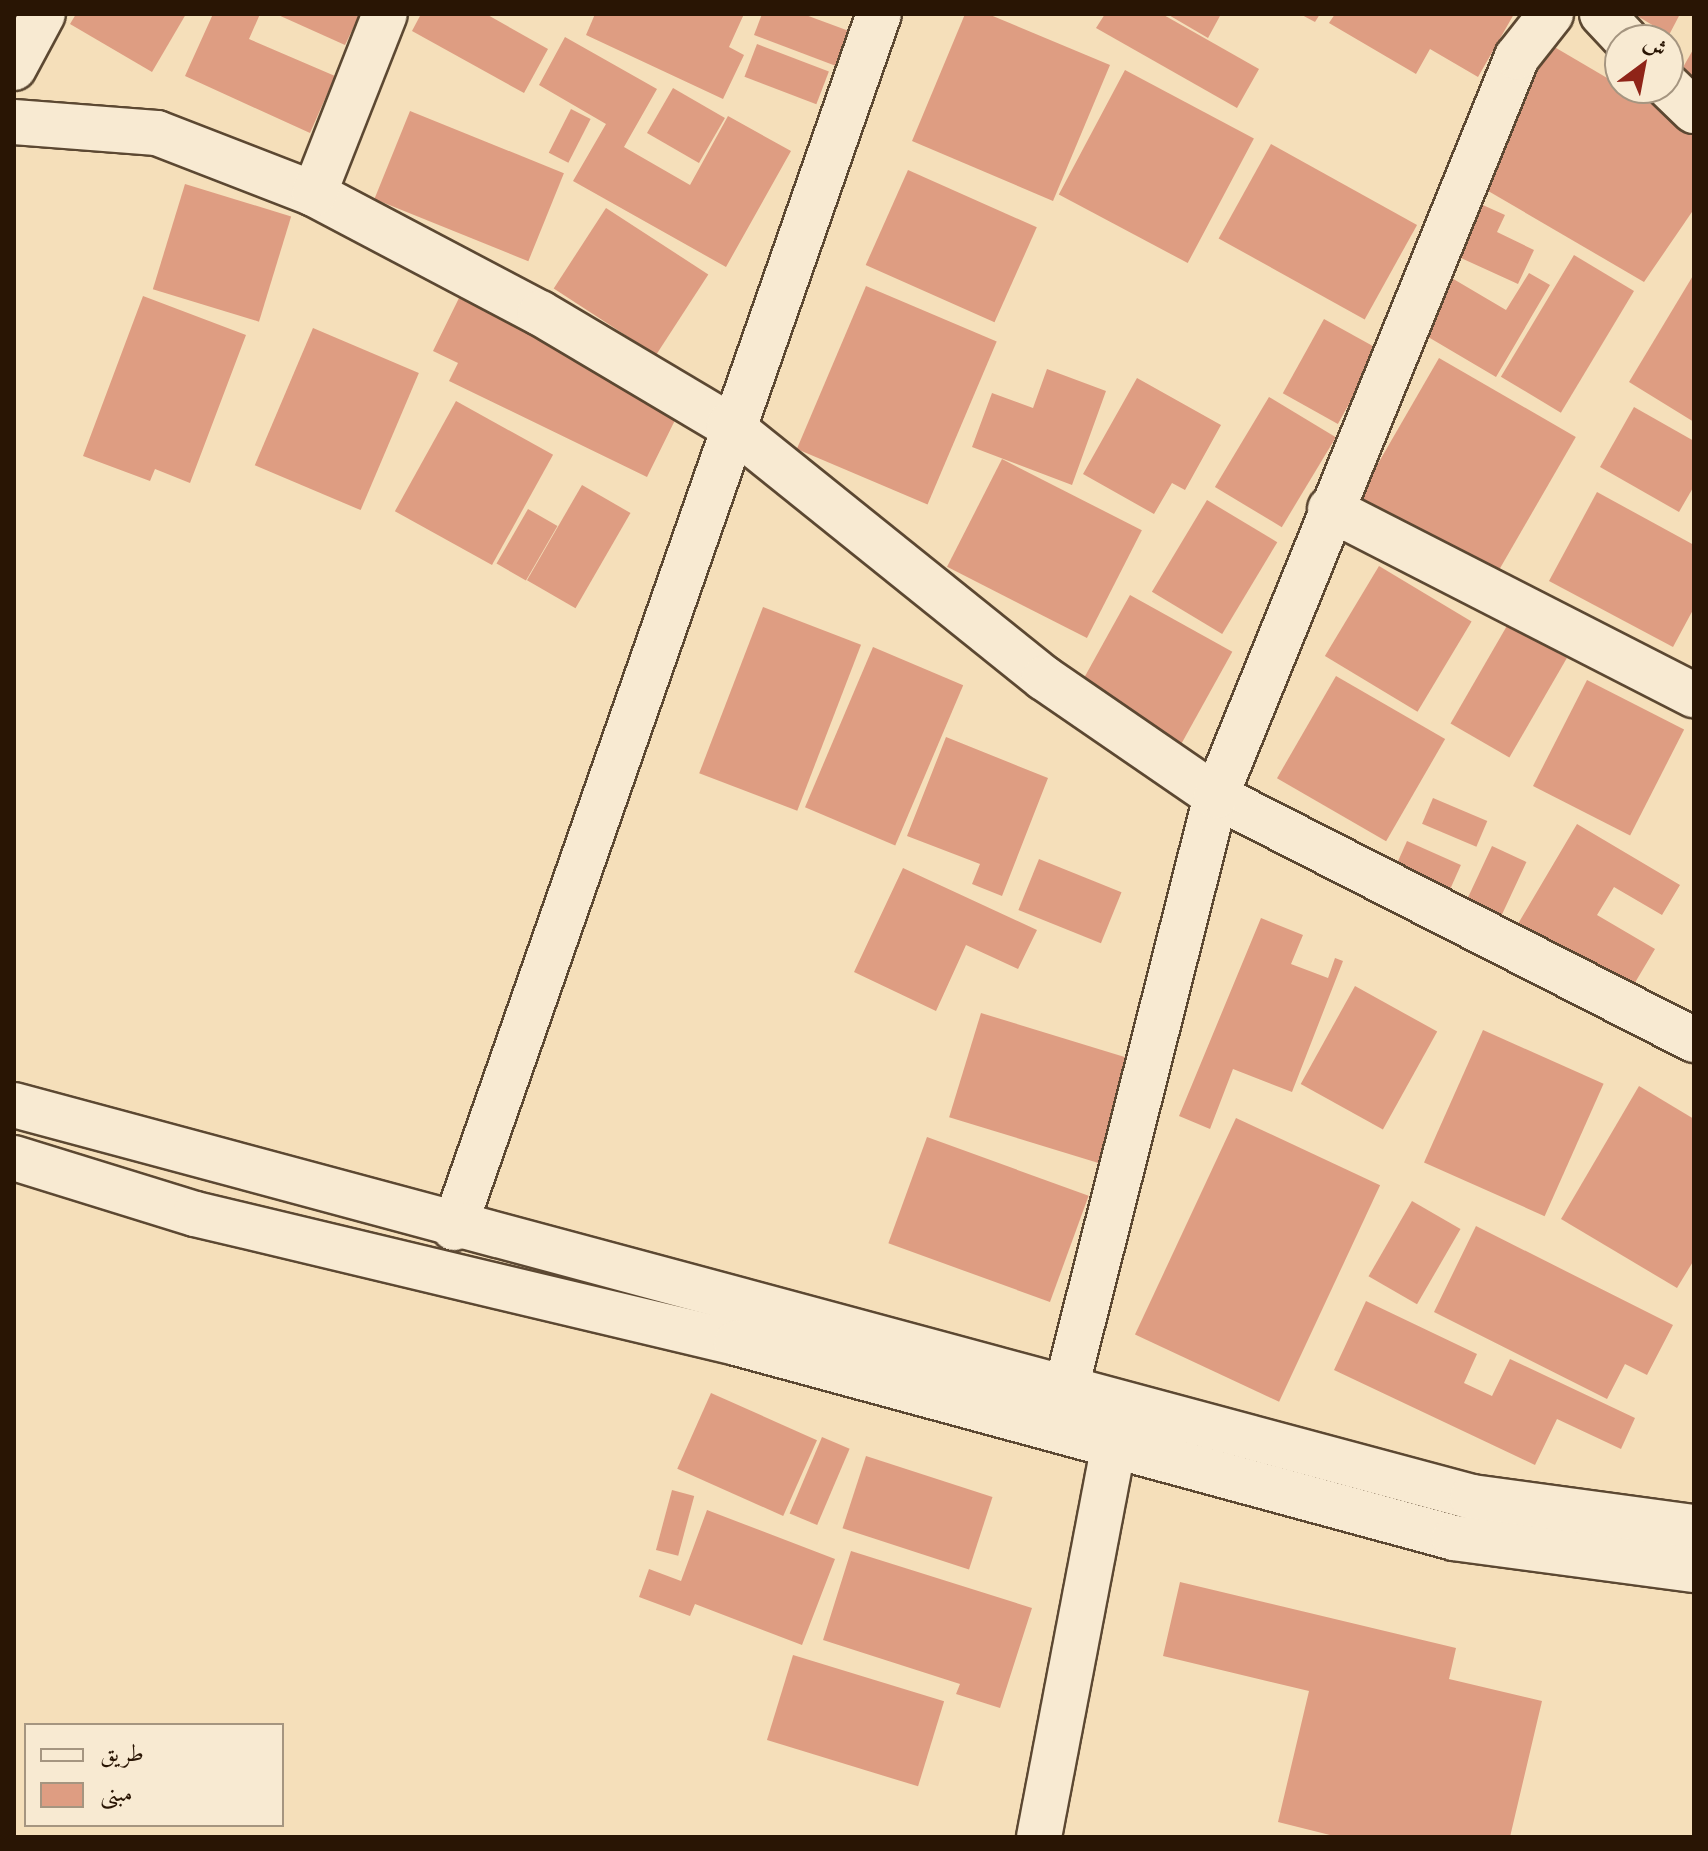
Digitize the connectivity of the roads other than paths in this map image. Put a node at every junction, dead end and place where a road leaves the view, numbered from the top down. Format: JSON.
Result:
{"nodes":[{"id":1,"x":43,"y":14,"type":"edge"},
{"id":2,"x":385,"y":14,"type":"edge"},
{"id":3,"x":879,"y":14,"type":"edge"},
{"id":4,"x":1551,"y":14,"type":"edge"},
{"id":5,"x":14,"y":68,"type":"edge"},
{"id":6,"x":14,"y":122,"type":"edge"},
{"id":7,"x":314,"y":194,"type":"junction"},
{"id":8,"x":729,"y":425,"type":"junction"},
{"id":9,"x":1330,"y":509,"type":"junction"},
{"id":10,"x":1694,"y":695,"type":"edge"},
{"id":11,"x":1216,"y":796,"type":"junction"},
{"id":12,"x":1694,"y":1040,"type":"edge"},
{"id":13,"x":14,"y":1105,"type":"edge"},
{"id":14,"x":14,"y":1158,"type":"edge"},
{"id":15,"x":454,"y":1228,"type":"junction"},
{"id":16,"x":1066,"y":1388,"type":"junction"},
{"id":17,"x":1114,"y":1445,"type":"junction"},
{"id":18,"x":1694,"y":1527,"type":"edge"},
{"id":19,"x":1694,"y":1570,"type":"edge"},
{"id":20,"x":1039,"y":1837,"type":"edge"}],
"edges":[{"from":1,"to":5,"type":"street"},
{"from":2,"to":7,"type":"street"},
{"from":3,"to":8,"type":"street"},
{"from":4,"to":9,"type":"street"},
{"from":6,"to":7,"type":"street"},
{"from":7,"to":8,"type":"street"},
{"from":8,"to":11,"type":"street"},
{"from":8,"to":15,"type":"street"},
{"from":9,"to":10,"type":"street"},
{"from":9,"to":11,"type":"street"},
{"from":11,"to":12,"type":"street"},
{"from":11,"to":16,"type":"street"},
{"from":13,"to":15,"type":"street"},
{"from":14,"to":17,"type":"street"},
{"from":15,"to":16,"type":"street"},
{"from":16,"to":18,"type":"street"},
{"from":17,"to":19,"type":"street"},
{"from":17,"to":20,"type":"street"}]}
